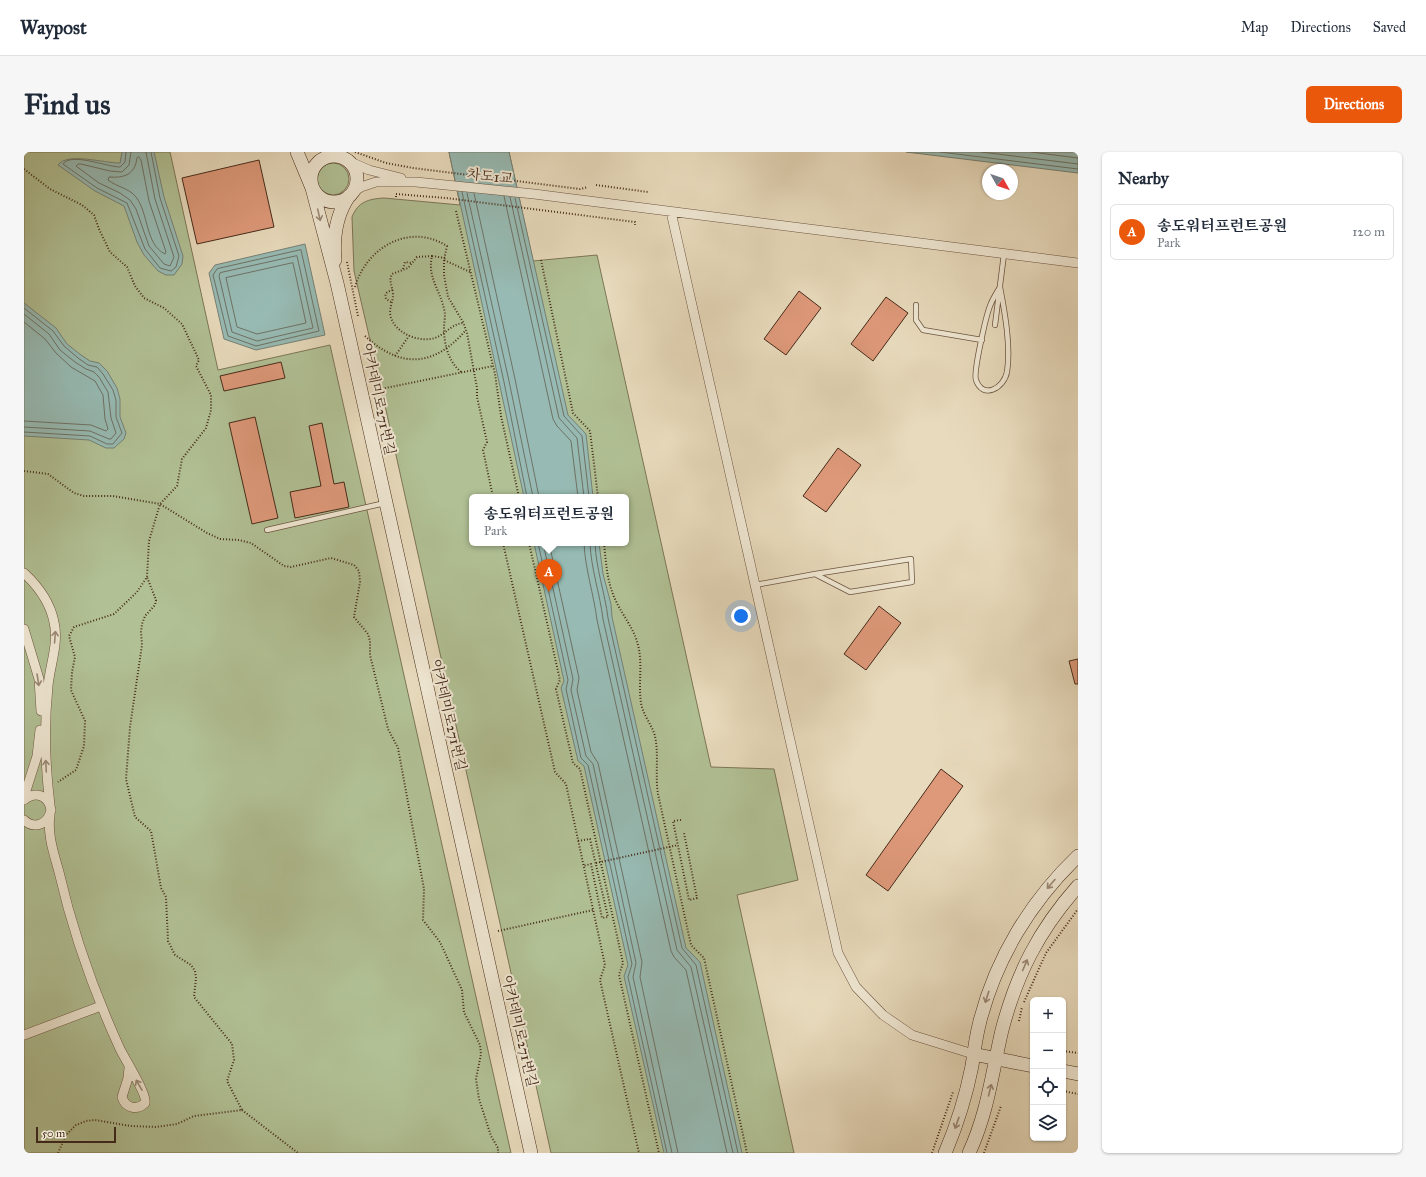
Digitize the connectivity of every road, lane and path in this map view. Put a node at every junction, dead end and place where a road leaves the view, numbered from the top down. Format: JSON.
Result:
{"nodes":[{"id":1,"x":297,"y":152,"type":"edge"},
{"id":2,"x":334,"y":152,"type":"edge"},
{"id":3,"x":351,"y":156,"type":"edge"},
{"id":4,"x":24,"y":169,"type":"edge"},
{"id":5,"x":416,"y":182,"type":"junction"},
{"id":6,"x":596,"y":185,"type":"dead end"},
{"id":7,"x":588,"y":187,"type":"dead end"},
{"id":8,"x":312,"y":188,"type":"junction"},
{"id":9,"x":648,"y":192,"type":"dead end"},
{"id":10,"x":351,"y":194,"type":"junction"},
{"id":11,"x":396,"y":197,"type":"dead end"},
{"id":12,"x":456,"y":211,"type":"dead end"},
{"id":13,"x":671,"y":212,"type":"junction"},
{"id":14,"x":635,"y":225,"type":"dead end"},
{"id":15,"x":1004,"y":254,"type":"junction"},
{"id":16,"x":432,"y":256,"type":"junction"},
{"id":17,"x":444,"y":259,"type":"junction"},
{"id":18,"x":541,"y":260,"type":"dead end"},
{"id":19,"x":412,"y":263,"type":"junction"},
{"id":20,"x":1078,"y":263,"type":"edge"},
{"id":21,"x":403,"y":269,"type":"junction"},
{"id":22,"x":470,"y":272,"type":"junction"},
{"id":23,"x":337,"y":283,"type":"junction"},
{"id":24,"x":355,"y":287,"type":"dead end"},
{"id":25,"x":1000,"y":287,"type":"junction"},
{"id":26,"x":393,"y":290,"type":"junction"},
{"id":27,"x":391,"y":302,"type":"junction"},
{"id":28,"x":916,"y":305,"type":"dead end"},
{"id":29,"x":463,"y":323,"type":"junction"},
{"id":30,"x":995,"y":325,"type":"dead end"},
{"id":31,"x":466,"y":330,"type":"junction"},
{"id":32,"x":444,"y":334,"type":"junction"},
{"id":33,"x":365,"y":336,"type":"dead end"},
{"id":34,"x":408,"y":336,"type":"junction"},
{"id":35,"x":982,"y":340,"type":"junction"},
{"id":36,"x":446,"y":348,"type":"junction"},
{"id":37,"x":394,"y":357,"type":"junction"},
{"id":38,"x":493,"y":366,"type":"junction"},
{"id":39,"x":474,"y":369,"type":"junction"},
{"id":40,"x":461,"y":372,"type":"junction"},
{"id":41,"x":376,"y":390,"type":"dead end"},
{"id":42,"x":24,"y":471,"type":"edge"},
{"id":43,"x":492,"y":494,"type":"edge"},
{"id":44,"x":518,"y":494,"type":"edge"},
{"id":45,"x":598,"y":494,"type":"edge"},
{"id":46,"x":385,"y":503,"type":"junction"},
{"id":47,"x":160,"y":504,"type":"junction"},
{"id":48,"x":267,"y":530,"type":"dead end"},
{"id":49,"x":504,"y":546,"type":"edge"},
{"id":50,"x":530,"y":546,"type":"edge"},
{"id":51,"x":604,"y":546,"type":"edge"},
{"id":52,"x":24,"y":573,"type":"edge"},
{"id":53,"x":815,"y":574,"type":"junction"},
{"id":54,"x":147,"y":577,"type":"junction"},
{"id":55,"x":755,"y":585,"type":"junction"},
{"id":56,"x":24,"y":629,"type":"edge"},
{"id":57,"x":52,"y":786,"type":"dead end"},
{"id":58,"x":24,"y":798,"type":"edge"},
{"id":59,"x":50,"y":805,"type":"junction"},
{"id":60,"x":50,"y":816,"type":"junction"},
{"id":61,"x":681,"y":820,"type":"dead end"},
{"id":62,"x":24,"y":821,"type":"edge"},
{"id":63,"x":39,"y":825,"type":"junction"},
{"id":64,"x":50,"y":831,"type":"junction"},
{"id":65,"x":684,"y":833,"type":"dead end"},
{"id":66,"x":578,"y":842,"type":"junction"},
{"id":67,"x":678,"y":845,"type":"junction"},
{"id":68,"x":1078,"y":856,"type":"edge"},
{"id":69,"x":596,"y":863,"type":"junction"},
{"id":70,"x":583,"y":866,"type":"junction"},
{"id":71,"x":1078,"y":886,"type":"edge"},
{"id":72,"x":1078,"y":909,"type":"edge"},
{"id":73,"x":593,"y":910,"type":"junction"},
{"id":74,"x":498,"y":931,"type":"dead end"},
{"id":75,"x":101,"y":1006,"type":"junction"},
{"id":76,"x":1019,"y":1021,"type":"dead end"},
{"id":77,"x":24,"y":1035,"type":"edge"},
{"id":78,"x":1066,"y":1051,"type":"edge"},
{"id":79,"x":1078,"y":1053,"type":"edge"},
{"id":80,"x":973,"y":1054,"type":"junction"},
{"id":81,"x":997,"y":1059,"type":"junction"},
{"id":82,"x":1030,"y":1065,"type":"edge"},
{"id":83,"x":129,"y":1068,"type":"dead end"},
{"id":84,"x":1066,"y":1072,"type":"edge"},
{"id":85,"x":1078,"y":1074,"type":"edge"},
{"id":86,"x":954,"y":1089,"type":"dead end"},
{"id":87,"x":1066,"y":1092,"type":"edge"},
{"id":88,"x":1078,"y":1094,"type":"edge"},
{"id":89,"x":1001,"y":1106,"type":"dead end"},
{"id":90,"x":242,"y":1110,"type":"junction"},
{"id":91,"x":292,"y":1150,"type":"junction"},
{"id":92,"x":58,"y":1153,"type":"edge"},
{"id":93,"x":293,"y":1153,"type":"edge"},
{"id":94,"x":298,"y":1153,"type":"edge"},
{"id":95,"x":498,"y":1153,"type":"edge"},
{"id":96,"x":531,"y":1153,"type":"edge"},
{"id":97,"x":639,"y":1153,"type":"edge"},
{"id":98,"x":659,"y":1153,"type":"edge"},
{"id":99,"x":747,"y":1153,"type":"edge"},
{"id":100,"x":932,"y":1153,"type":"edge"},
{"id":101,"x":945,"y":1153,"type":"edge"},
{"id":102,"x":969,"y":1153,"type":"edge"},
{"id":103,"x":984,"y":1153,"type":"edge"}],
"edges":[{"from":1,"to":8,"type":"street"},
{"from":2,"to":3,"type":"street"},
{"from":3,"to":5,"type":"street"},
{"from":3,"to":7,"type":"path"},
{"from":3,"to":8,"type":"street"},
{"from":3,"to":10,"type":"street"},
{"from":4,"to":47,"type":"path"},
{"from":5,"to":10,"type":"street"},
{"from":5,"to":13,"type":"street","name":"차도1교"},
{"from":6,"to":9,"type":"path"},
{"from":8,"to":10,"type":"street"},
{"from":8,"to":23,"type":"street","one_way":true},
{"from":10,"to":23,"type":"street"},
{"from":11,"to":14,"type":"path"},
{"from":12,"to":22,"type":"path"},
{"from":13,"to":15,"type":"street","name":"차도1교"},
{"from":13,"to":55,"type":"street"},
{"from":15,"to":20,"type":"street","name":"차도1교"},
{"from":15,"to":25,"type":"lane"},
{"from":16,"to":17,"type":"path"},
{"from":16,"to":19,"type":"path"},
{"from":16,"to":32,"type":"path"},
{"from":17,"to":22,"type":"path"},
{"from":17,"to":24,"type":"path"},
{"from":17,"to":29,"type":"path"},
{"from":18,"to":45,"type":"path"},
{"from":19,"to":21,"type":"path"},
{"from":19,"to":21,"type":"path"},
{"from":21,"to":26,"type":"path"},
{"from":22,"to":38,"type":"path"},
{"from":23,"to":46,"type":"street","name":"아카데미로271번길"},
{"from":25,"to":30,"type":"lane"},
{"from":25,"to":35,"type":"lane"},
{"from":25,"to":35,"type":"lane"},
{"from":26,"to":27,"type":"path"},
{"from":26,"to":27,"type":"path"},
{"from":27,"to":34,"type":"path"},
{"from":28,"to":35,"type":"lane"},
{"from":29,"to":31,"type":"path"},
{"from":29,"to":32,"type":"path"},
{"from":31,"to":36,"type":"path"},
{"from":31,"to":39,"type":"path"},
{"from":32,"to":34,"type":"path"},
{"from":32,"to":36,"type":"path"},
{"from":33,"to":37,"type":"path"},
{"from":34,"to":37,"type":"path"},
{"from":36,"to":37,"type":"path"},
{"from":36,"to":40,"type":"path"},
{"from":38,"to":39,"type":"path"},
{"from":38,"to":44,"type":"path"},
{"from":39,"to":40,"type":"path"},
{"from":39,"to":43,"type":"path"},
{"from":40,"to":41,"type":"path"},
{"from":42,"to":47,"type":"path"},
{"from":46,"to":48,"type":"lane"},
{"from":46,"to":96,"type":"street","name":"아카데미로271번길"},
{"from":47,"to":54,"type":"path"},
{"from":47,"to":95,"type":"path"},
{"from":49,"to":66,"type":"path"},
{"from":50,"to":98,"type":"path"},
{"from":51,"to":99,"type":"path"},
{"from":59,"to":52,"type":"street","one_way":true},
{"from":53,"to":53,"type":"lane"},
{"from":53,"to":55,"type":"lane"},
{"from":54,"to":57,"type":"path"},
{"from":54,"to":90,"type":"path"},
{"from":55,"to":80,"type":"street"},
{"from":56,"to":58,"type":"street","one_way":true},
{"from":58,"to":59,"type":"street"},
{"from":59,"to":60,"type":"street"},
{"from":60,"to":63,"type":"street"},
{"from":60,"to":64,"type":"street"},
{"from":61,"to":67,"type":"path"},
{"from":62,"to":63,"type":"street"},
{"from":63,"to":64,"type":"street"},
{"from":64,"to":75,"type":"street"},
{"from":65,"to":67,"type":"path"},
{"from":66,"to":69,"type":"path"},
{"from":66,"to":70,"type":"path"},
{"from":67,"to":69,"type":"path","bridge":true},
{"from":68,"to":80,"type":"street","one_way":true},
{"from":69,"to":70,"type":"path"},
{"from":70,"to":73,"type":"path"},
{"from":81,"to":71,"type":"street","one_way":true},
{"from":72,"to":76,"type":"path"},
{"from":73,"to":74,"type":"path"},
{"from":73,"to":97,"type":"path"},
{"from":75,"to":77,"type":"street"},
{"from":75,"to":83,"type":"street"},
{"from":78,"to":79,"type":"path"},
{"from":80,"to":81,"type":"street"},
{"from":80,"to":101,"type":"street","one_way":true},
{"from":81,"to":82,"type":"street"},
{"from":102,"to":81,"type":"street","one_way":true},
{"from":84,"to":85,"type":"street"},
{"from":86,"to":100,"type":"path"},
{"from":87,"to":88,"type":"path"},
{"from":89,"to":103,"type":"path"},
{"from":90,"to":91,"type":"path"},
{"from":90,"to":92,"type":"path"},
{"from":91,"to":93,"type":"path"},
{"from":91,"to":94,"type":"path"}]}
